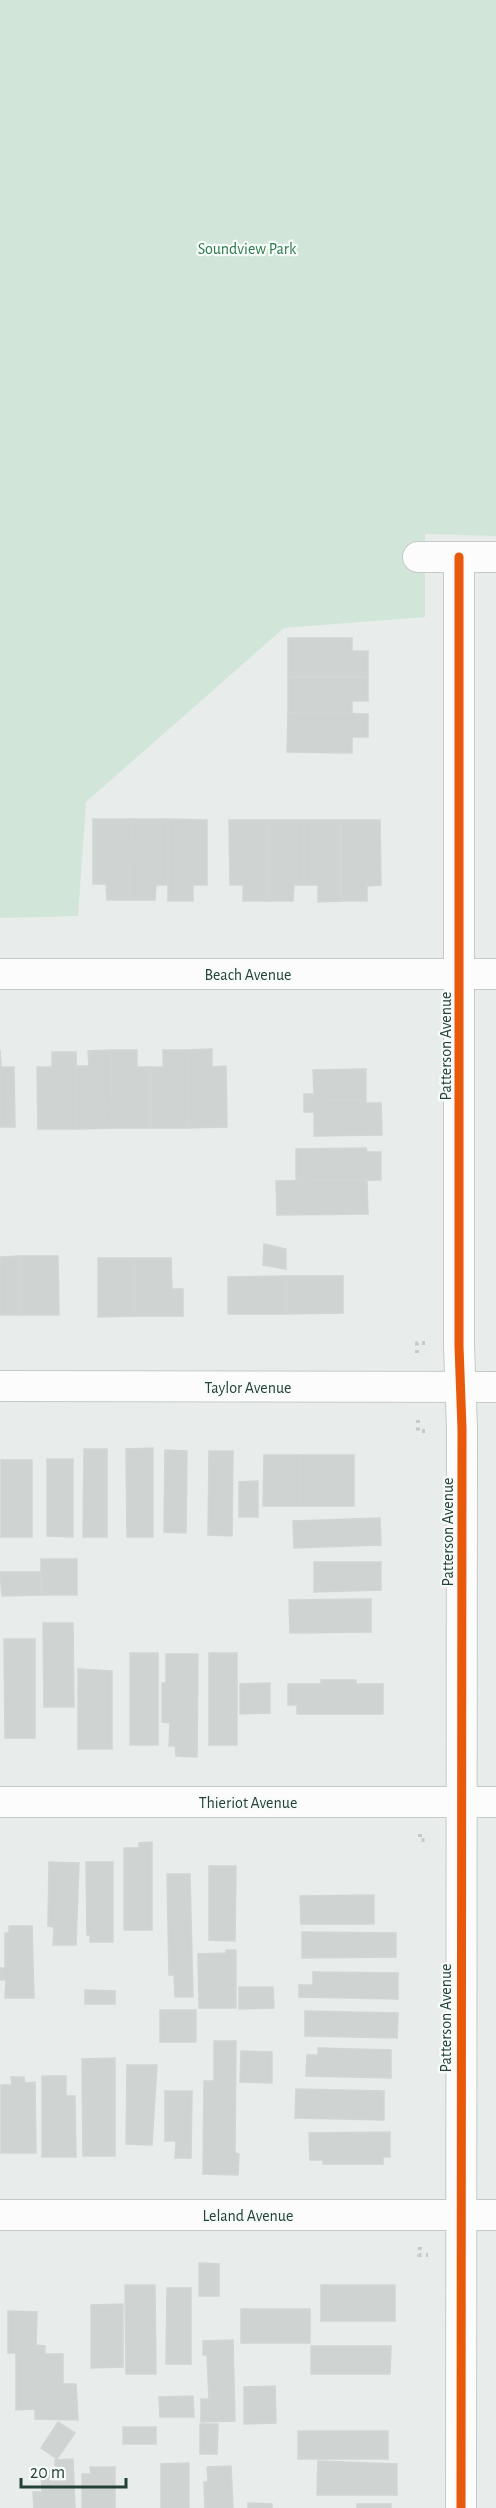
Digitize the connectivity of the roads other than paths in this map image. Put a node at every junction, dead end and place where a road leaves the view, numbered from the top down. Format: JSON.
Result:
{"nodes":[{"id":1,"x":418,"y":557,"type":"dead end"},
{"id":2,"x":459,"y":557,"type":"junction"},
{"id":3,"x":496,"y":557,"type":"edge"},
{"id":4,"x":0,"y":974,"type":"edge"},
{"id":5,"x":460,"y":974,"type":"junction"},
{"id":6,"x":496,"y":974,"type":"edge"},
{"id":7,"x":0,"y":1386,"type":"edge"},
{"id":8,"x":460,"y":1387,"type":"junction"},
{"id":9,"x":496,"y":1387,"type":"edge"},
{"id":10,"x":0,"y":1802,"type":"edge"},
{"id":11,"x":461,"y":1802,"type":"junction"},
{"id":12,"x":496,"y":1802,"type":"edge"},
{"id":13,"x":0,"y":2215,"type":"edge"},
{"id":14,"x":460,"y":2215,"type":"junction"},
{"id":15,"x":496,"y":2215,"type":"edge"},
{"id":16,"x":461,"y":2508,"type":"edge"}],
"edges":[{"from":1,"to":2,"type":"street"},
{"from":2,"to":3,"type":"street"},
{"from":2,"to":5,"type":"street","name":"Patterson Avenue"},
{"from":4,"to":5,"type":"street","name":"Beach Avenue"},
{"from":5,"to":6,"type":"street","name":"Beach Avenue"},
{"from":5,"to":8,"type":"street","name":"Patterson Avenue"},
{"from":7,"to":8,"type":"street","name":"Taylor Avenue"},
{"from":8,"to":9,"type":"street","name":"Taylor Avenue"},
{"from":8,"to":11,"type":"street","name":"Patterson Avenue"},
{"from":10,"to":11,"type":"street","name":"Thieriot Avenue"},
{"from":11,"to":12,"type":"street","name":"Thieriot Avenue"},
{"from":11,"to":14,"type":"street","name":"Patterson Avenue"},
{"from":13,"to":14,"type":"street","name":"Leland Avenue"},
{"from":14,"to":15,"type":"street","name":"Leland Avenue"},
{"from":14,"to":16,"type":"street","name":"Patterson Avenue"}]}
